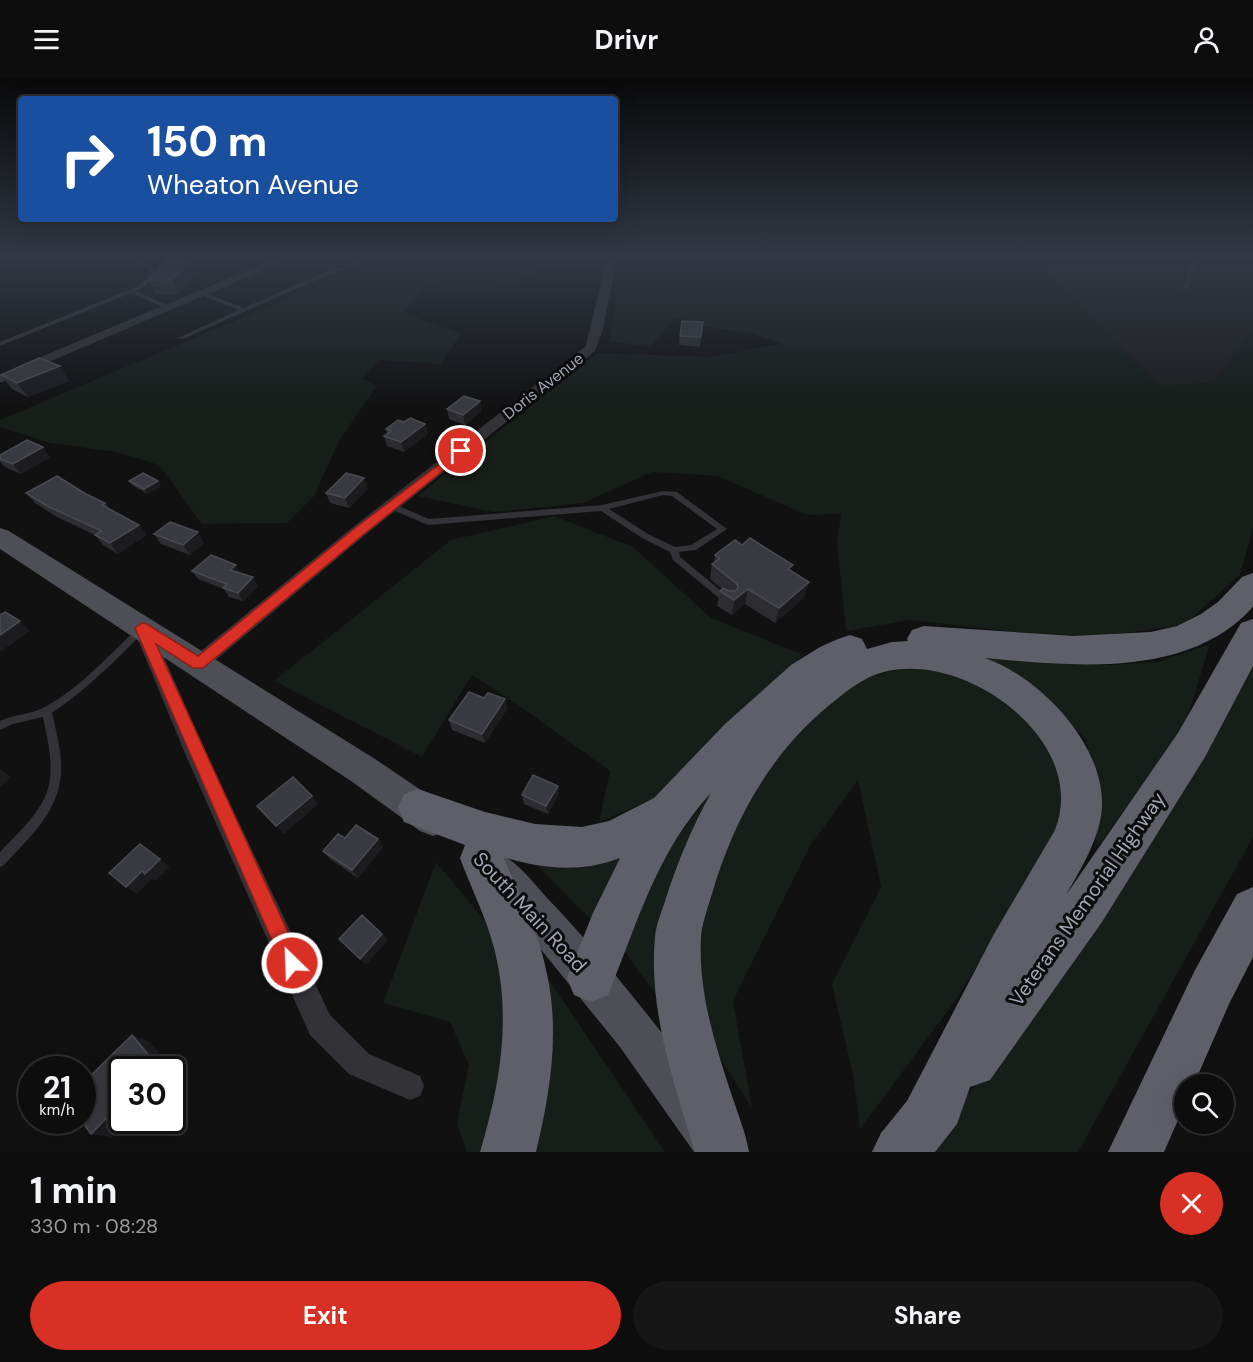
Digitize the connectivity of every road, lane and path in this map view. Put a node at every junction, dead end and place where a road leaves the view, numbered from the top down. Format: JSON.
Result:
{"nodes":[{"id":1,"x":91,"y":307,"type":"edge"},
{"id":2,"x":237,"y":307,"type":"edge"},
{"id":3,"x":251,"y":307,"type":"edge"},
{"id":4,"x":600,"y":307,"type":"edge"},
{"id":5,"x":169,"y":308,"type":"edge"},
{"id":6,"x":244,"y":310,"type":"junction"},
{"id":7,"x":181,"y":338,"type":"dead end"},
{"id":8,"x":0,"y":344,"type":"edge"},
{"id":9,"x":0,"y":379,"type":"edge"},
{"id":10,"x":391,"y":507,"type":"junction"},
{"id":11,"x":602,"y":508,"type":"junction"},
{"id":12,"x":0,"y":537,"type":"edge"},
{"id":13,"x":674,"y":550,"type":"junction"},
{"id":14,"x":1253,"y":585,"type":"edge"},
{"id":15,"x":729,"y":602,"type":"edge"},
{"id":16,"x":142,"y":628,"type":"junction"},
{"id":17,"x":1253,"y":632,"type":"edge"},
{"id":18,"x":198,"y":664,"type":"junction"},
{"id":19,"x":47,"y":712,"type":"junction"},
{"id":20,"x":2,"y":722,"type":"edge"},
{"id":21,"x":418,"y":808,"type":"junction"},
{"id":22,"x":670,"y":810,"type":"junction"},
{"id":23,"x":481,"y":858,"type":"junction"},
{"id":24,"x":0,"y":861,"type":"edge"},
{"id":25,"x":1253,"y":910,"type":"edge"},
{"id":26,"x":591,"y":978,"type":"junction"},
{"id":27,"x":410,"y":1086,"type":"dead end"},
{"id":28,"x":912,"y":1137,"type":"edge"},
{"id":29,"x":722,"y":1151,"type":"edge"},
{"id":30,"x":508,"y":1152,"type":"edge"},
{"id":31,"x":1136,"y":1152,"type":"edge"}],
"edges":[{"from":1,"to":8,"type":"lane"},
{"from":2,"to":6,"type":"lane"},
{"from":3,"to":6,"type":"lane"},
{"from":4,"to":10,"type":"street","name":"Doris Avenue"},
{"from":5,"to":9,"type":"street"},
{"from":6,"to":7,"type":"lane"},
{"from":10,"to":11,"type":"lane"},
{"from":10,"to":18,"type":"street","name":"Doris Avenue"},
{"from":11,"to":13,"type":"lane"},
{"from":11,"to":13,"type":"lane"},
{"from":12,"to":16,"type":"main road","name":"South Main Road"},
{"from":13,"to":15,"type":"lane"},
{"from":14,"to":22,"type":"highway"},
{"from":16,"to":18,"type":"main road","name":"South Main Road"},
{"from":16,"to":19,"type":"lane"},
{"from":16,"to":27,"type":"street"},
{"from":17,"to":28,"type":"highway","name":"Veterans Memorial Highway"},
{"from":18,"to":21,"type":"main road","name":"South Main Road"},
{"from":19,"to":20,"type":"lane"},
{"from":19,"to":24,"type":"lane"},
{"from":21,"to":22,"type":"highway"},
{"from":21,"to":23,"type":"main road","name":"South Main Road"},
{"from":22,"to":26,"type":"highway"},
{"from":23,"to":26,"type":"main road","name":"South Main Road"},
{"from":23,"to":30,"type":"highway"},
{"from":25,"to":31,"type":"highway"},
{"from":26,"to":29,"type":"main road","name":"South Main Road"},
{"from":28,"to":29,"type":"highway"}]}
